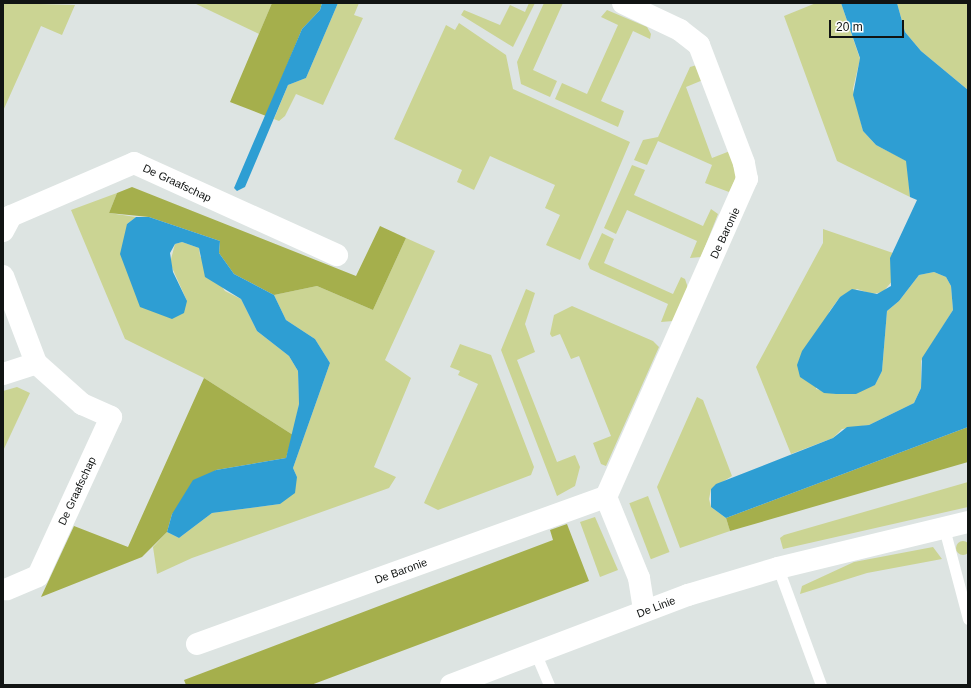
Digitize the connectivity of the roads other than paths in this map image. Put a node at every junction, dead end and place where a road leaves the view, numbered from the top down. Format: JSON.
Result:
{"nodes":[{"id":1,"x":623,"y":3,"type":"edge"},
{"id":2,"x":3,"y":231,"type":"edge"},
{"id":3,"x":337,"y":255,"type":"dead end"},
{"id":4,"x":3,"y":276,"type":"edge"},
{"id":5,"x":36,"y":363,"type":"junction"},
{"id":6,"x":3,"y":374,"type":"edge"},
{"id":7,"x":606,"y":497,"type":"junction"},
{"id":8,"x":968,"y":522,"type":"edge"},
{"id":9,"x":944,"y":528,"type":"junction"},
{"id":10,"x":778,"y":568,"type":"junction"},
{"id":11,"x":7,"y":589,"type":"dead end"},
{"id":12,"x":644,"y":611,"type":"junction"},
{"id":13,"x":968,"y":619,"type":"edge"},
{"id":14,"x":197,"y":644,"type":"dead end"},
{"id":15,"x":535,"y":652,"type":"junction"},
{"id":16,"x":451,"y":685,"type":"edge"},
{"id":17,"x":549,"y":685,"type":"edge"},
{"id":18,"x":821,"y":685,"type":"edge"}],
"edges":[{"from":1,"to":7,"type":"street","name":"De Baronie"},
{"from":2,"to":3,"type":"street","name":"De Graafschap"},
{"from":4,"to":5,"type":"street","name":"De Graafschap"},
{"from":5,"to":6,"type":"street"},
{"from":5,"to":11,"type":"street","name":"De Graafschap"},
{"from":7,"to":12,"type":"street"},
{"from":7,"to":14,"type":"street","name":"De Baronie"},
{"from":8,"to":9,"type":"street","name":"De Linie"},
{"from":9,"to":10,"type":"street","name":"De Linie"},
{"from":9,"to":13,"type":"lane"},
{"from":10,"to":12,"type":"street","name":"De Linie"},
{"from":10,"to":18,"type":"lane"},
{"from":12,"to":15,"type":"street","name":"De Linie"},
{"from":15,"to":16,"type":"street","name":"De Linie"},
{"from":15,"to":17,"type":"lane"}]}
